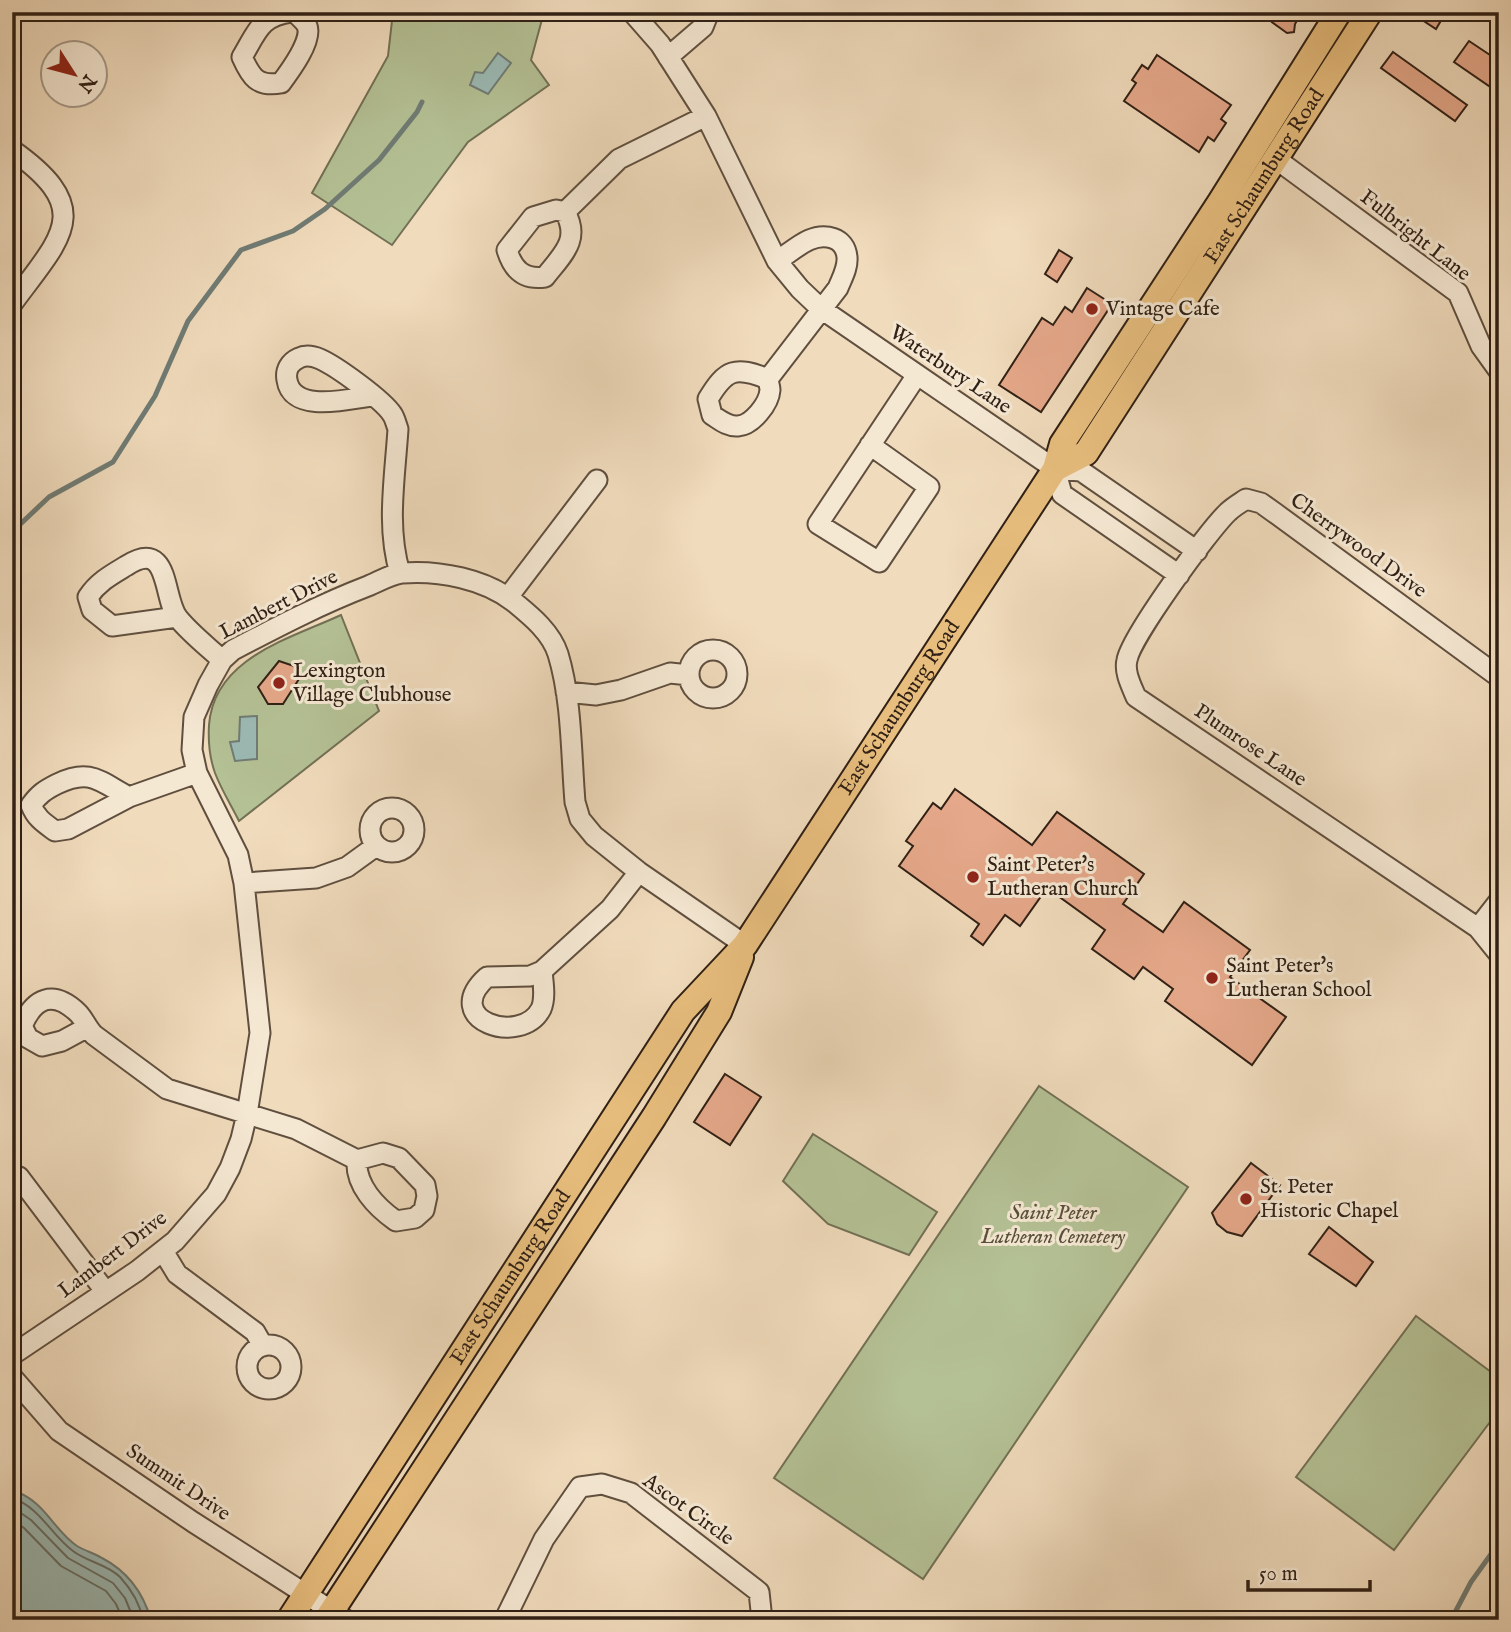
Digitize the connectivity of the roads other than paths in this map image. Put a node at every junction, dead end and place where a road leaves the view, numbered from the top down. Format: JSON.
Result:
{"nodes":[{"id":1,"x":709,"y":12,"type":"edge"},
{"id":2,"x":1339,"y":12,"type":"edge"},
{"id":3,"x":1370,"y":12,"type":"edge"},
{"id":4,"x":637,"y":14,"type":"edge"},
{"id":5,"x":668,"y":57,"type":"junction"},
{"id":6,"x":706,"y":116,"type":"junction"},
{"id":7,"x":12,"y":150,"type":"edge"},
{"id":8,"x":1276,"y":159,"type":"junction"},
{"id":9,"x":565,"y":212,"type":"dead end"},
{"id":10,"x":777,"y":261,"type":"junction"},
{"id":11,"x":12,"y":304,"type":"edge"},
{"id":12,"x":820,"y":308,"type":"junction"},
{"id":13,"x":1499,"y":371,"type":"edge"},
{"id":14,"x":917,"y":375,"type":"junction"},
{"id":15,"x":768,"y":379,"type":"dead end"},
{"id":16,"x":372,"y":396,"type":"dead end"},
{"id":17,"x":870,"y":445,"type":"junction"},
{"id":18,"x":1055,"y":469,"type":"junction"},
{"id":19,"x":597,"y":480,"type":"dead end"},
{"id":20,"x":1197,"y":551,"type":"junction"},
{"id":21,"x":400,"y":573,"type":"junction"},
{"id":22,"x":1180,"y":575,"type":"junction"},
{"id":23,"x":508,"y":597,"type":"junction"},
{"id":24,"x":177,"y":617,"type":"junction"},
{"id":25,"x":222,"y":660,"type":"junction"},
{"id":26,"x":689,"y":676,"type":"dead end"},
{"id":27,"x":1499,"y":677,"type":"edge"},
{"id":28,"x":565,"y":692,"type":"junction"},
{"id":29,"x":197,"y":773,"type":"junction"},
{"id":30,"x":129,"y":797,"type":"dead end"},
{"id":31,"x":376,"y":846,"type":"dead end"},
{"id":32,"x":639,"y":872,"type":"junction"},
{"id":33,"x":244,"y":883,"type":"junction"},
{"id":34,"x":1499,"y":901,"type":"edge"},
{"id":35,"x":1478,"y":928,"type":"junction"},
{"id":36,"x":745,"y":945,"type":"junction"},
{"id":37,"x":1499,"y":954,"type":"edge"},
{"id":38,"x":542,"y":971,"type":"dead end"},
{"id":39,"x":86,"y":1028,"type":"dead end"},
{"id":40,"x":247,"y":1114,"type":"junction"},
{"id":41,"x":357,"y":1160,"type":"dead end"},
{"id":42,"x":19,"y":1177,"type":"dead end"},
{"id":43,"x":163,"y":1251,"type":"junction"},
{"id":44,"x":106,"y":1291,"type":"junction"},
{"id":45,"x":263,"y":1346,"type":"dead end"},
{"id":46,"x":12,"y":1355,"type":"edge"},
{"id":47,"x":12,"y":1377,"type":"edge"},
{"id":48,"x":305,"y":1594,"type":"junction"},
{"id":49,"x":334,"y":1617,"type":"edge"},
{"id":50,"x":289,"y":1620,"type":"edge"},
{"id":51,"x":508,"y":1620,"type":"edge"},
{"id":52,"x":762,"y":1620,"type":"edge"}],
"edges":[{"from":1,"to":5,"type":"street"},
{"from":2,"to":18,"type":"main road","name":"East Schaumburg Road"},
{"from":3,"to":8,"type":"main road","name":"East Schaumburg Road"},
{"from":4,"to":5,"type":"street","name":"Waterbury Lane"},
{"from":5,"to":6,"type":"street","name":"Waterbury Lane"},
{"from":6,"to":9,"type":"street"},
{"from":6,"to":10,"type":"street","name":"Waterbury Lane"},
{"from":7,"to":11,"type":"street"},
{"from":8,"to":13,"type":"street","name":"Fulbright Lane"},
{"from":8,"to":18,"type":"main road","name":"East Schaumburg Road"},
{"from":10,"to":12,"type":"street","name":"Waterbury Lane"},
{"from":10,"to":12,"type":"street"},
{"from":12,"to":14,"type":"street","name":"Waterbury Lane"},
{"from":12,"to":15,"type":"street"},
{"from":14,"to":17,"type":"street"},
{"from":14,"to":18,"type":"street","name":"Waterbury Lane"},
{"from":16,"to":21,"type":"street"},
{"from":17,"to":17,"type":"street"},
{"from":18,"to":20,"type":"street","name":"Waterbury Lane"},
{"from":18,"to":22,"type":"street"},
{"from":18,"to":36,"type":"main road","name":"East Schaumburg Road"},
{"from":19,"to":23,"type":"street"},
{"from":20,"to":22,"type":"street","name":"Plumrose Lane"},
{"from":20,"to":27,"type":"street","name":"Cherrywood Drive"},
{"from":21,"to":23,"type":"street","name":"Lambert Drive"},
{"from":21,"to":25,"type":"street","name":"Lambert Drive"},
{"from":22,"to":35,"type":"street","name":"Plumrose Lane"},
{"from":23,"to":28,"type":"street","name":"Lambert Drive"},
{"from":24,"to":24,"type":"street"},
{"from":24,"to":25,"type":"street"},
{"from":25,"to":29,"type":"street","name":"Lambert Drive"},
{"from":26,"to":28,"type":"street"},
{"from":28,"to":32,"type":"street","name":"Lambert Drive"},
{"from":29,"to":30,"type":"street"},
{"from":29,"to":33,"type":"street","name":"Lambert Drive"},
{"from":31,"to":33,"type":"street"},
{"from":32,"to":36,"type":"street","name":"Lambert Drive"},
{"from":32,"to":38,"type":"street"},
{"from":33,"to":40,"type":"street","name":"Lambert Drive"},
{"from":34,"to":35,"type":"street"},
{"from":35,"to":37,"type":"street","name":"Plumrose Lane"},
{"from":36,"to":48,"type":"main road","name":"East Schaumburg Road"},
{"from":36,"to":49,"type":"main road","name":"East Schaumburg Road"},
{"from":39,"to":40,"type":"street"},
{"from":40,"to":41,"type":"street"},
{"from":40,"to":43,"type":"street","name":"Lambert Drive"},
{"from":42,"to":44,"type":"street"},
{"from":43,"to":44,"type":"street","name":"Lambert Drive"},
{"from":43,"to":45,"type":"street"},
{"from":44,"to":46,"type":"street","name":"Lambert Drive"},
{"from":47,"to":48,"type":"street","name":"Summit Drive"},
{"from":48,"to":49,"type":"street","name":"Summit Drive"},
{"from":48,"to":50,"type":"main road","name":"East Schaumburg Road"},
{"from":51,"to":52,"type":"street","name":"Ascot Circle"}]}
